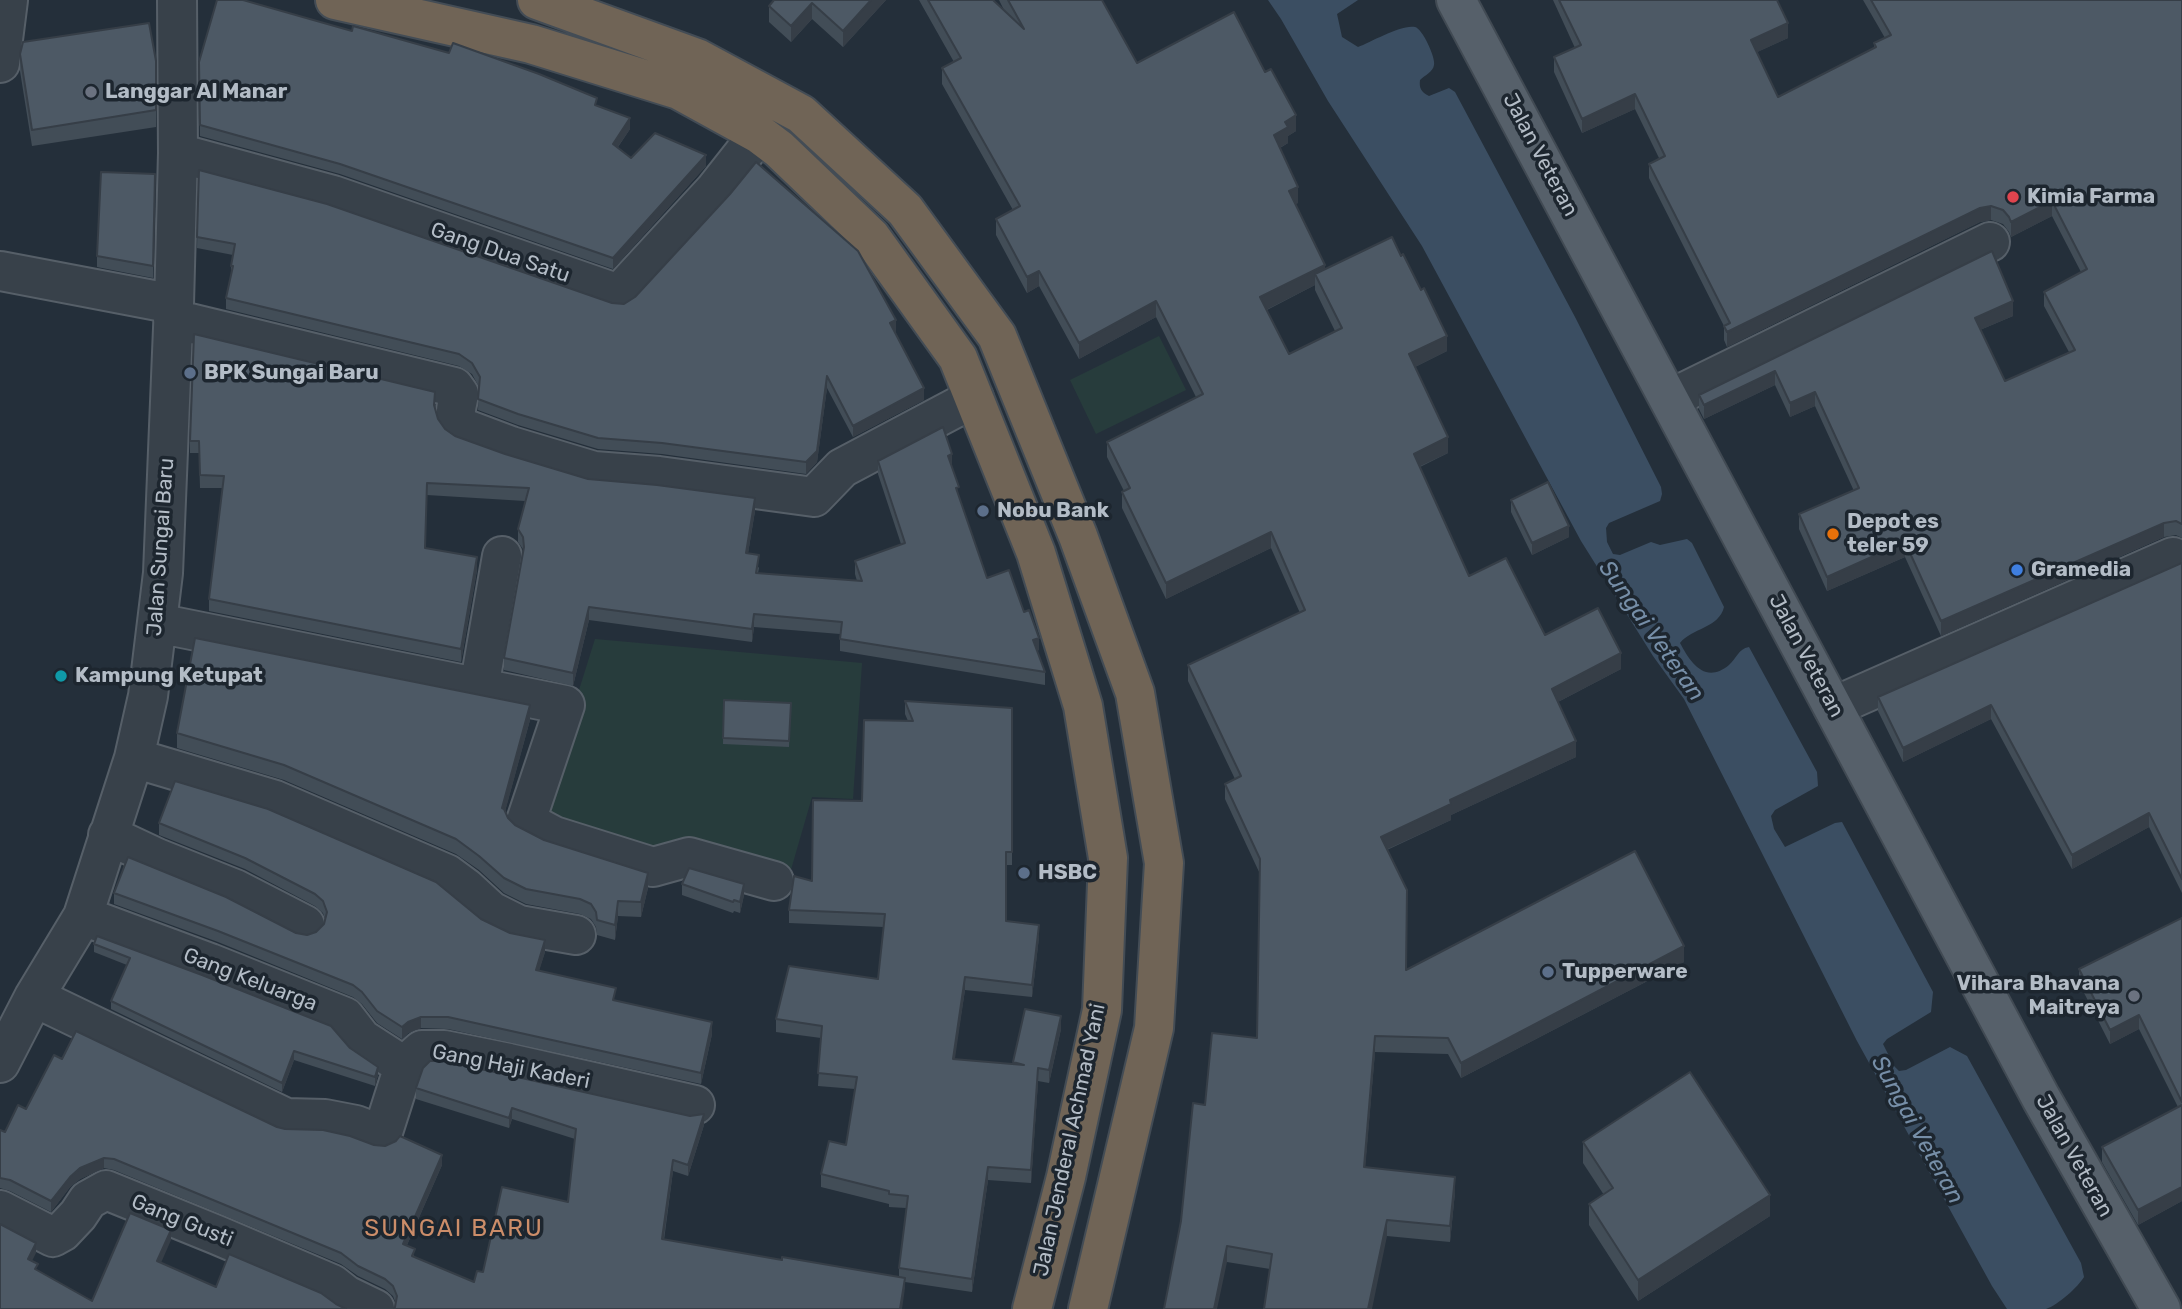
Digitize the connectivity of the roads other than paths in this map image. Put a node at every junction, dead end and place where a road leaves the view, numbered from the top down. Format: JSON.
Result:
{"nodes":[{"id":1,"x":8,"y":0,"type":"edge"},
{"id":2,"x":177,"y":0,"type":"edge"},
{"id":3,"x":335,"y":0,"type":"edge"},
{"id":4,"x":537,"y":0,"type":"edge"},
{"id":5,"x":1456,"y":0,"type":"edge"},
{"id":6,"x":0,"y":63,"type":"edge"},
{"id":7,"x":759,"y":134,"type":"junction"},
{"id":8,"x":178,"y":153,"type":"junction"},
{"id":9,"x":1990,"y":242,"type":"dead end"},
{"id":10,"x":0,"y":271,"type":"edge"},
{"id":11,"x":174,"y":312,"type":"junction"},
{"id":12,"x":974,"y":398,"type":"junction"},
{"id":13,"x":1670,"y":399,"type":"junction"},
{"id":14,"x":502,"y":556,"type":"dead end"},
{"id":15,"x":2173,"y":557,"type":"dead end"},
{"id":16,"x":157,"y":623,"type":"junction"},
{"id":17,"x":479,"y":688,"type":"junction"},
{"id":18,"x":1833,"y":707,"type":"junction"},
{"id":19,"x":134,"y":758,"type":"junction"},
{"id":20,"x":108,"y":835,"type":"junction"},
{"id":21,"x":774,"y":881,"type":"dead end"},
{"id":22,"x":83,"y":916,"type":"junction"},
{"id":23,"x":305,"y":925,"type":"dead end"},
{"id":24,"x":576,"y":935,"type":"dead end"},
{"id":25,"x":34,"y":997,"type":"junction"},
{"id":26,"x":0,"y":1063,"type":"edge"},
{"id":27,"x":404,"y":1066,"type":"junction"},
{"id":28,"x":695,"y":1105,"type":"dead end"},
{"id":29,"x":0,"y":1210,"type":"edge"},
{"id":30,"x":375,"y":1309,"type":"edge"},
{"id":31,"x":1032,"y":1309,"type":"edge"},
{"id":32,"x":1088,"y":1309,"type":"edge"},
{"id":33,"x":2161,"y":1309,"type":"edge"}],
"edges":[{"from":1,"to":6,"type":"street"},
{"from":2,"to":8,"type":"street","name":"Jalan Sungai Baru"},
{"from":3,"to":7,"type":"highway","name":"Jalan Jenderal Achmad Yani"},
{"from":4,"to":32,"type":"highway"},
{"from":5,"to":13,"type":"main road","name":"Jalan Veteran"},
{"from":7,"to":8,"type":"street","name":"Gang Dua Satu"},
{"from":7,"to":12,"type":"highway","name":"Jalan Jenderal Achmad Yani"},
{"from":8,"to":11,"type":"street","name":"Jalan Sungai Baru"},
{"from":9,"to":13,"type":"street"},
{"from":10,"to":11,"type":"street"},
{"from":11,"to":12,"type":"street"},
{"from":11,"to":16,"type":"street","name":"Jalan Sungai Baru"},
{"from":12,"to":31,"type":"highway","name":"Jalan Jenderal Achmad Yani"},
{"from":13,"to":18,"type":"main road","name":"Jalan Veteran"},
{"from":14,"to":17,"type":"street"},
{"from":15,"to":18,"type":"street"},
{"from":16,"to":17,"type":"street"},
{"from":16,"to":19,"type":"street","name":"Jalan Sungai Baru"},
{"from":17,"to":21,"type":"street"},
{"from":18,"to":33,"type":"main road","name":"Jalan Veteran"},
{"from":19,"to":20,"type":"street","name":"Jalan Sungai Baru"},
{"from":19,"to":24,"type":"street"},
{"from":20,"to":22,"type":"street","name":"Jalan Sungai Baru"},
{"from":20,"to":23,"type":"street"},
{"from":22,"to":25,"type":"street","name":"Jalan Sungai Baru"},
{"from":22,"to":27,"type":"street","name":"Gang Keluarga"},
{"from":25,"to":26,"type":"street","name":"Jalan Sungai Baru"},
{"from":25,"to":27,"type":"street","name":"Gang Haji Kaderi"},
{"from":27,"to":28,"type":"street","name":"Gang Haji Kaderi"},
{"from":29,"to":30,"type":"street","name":"Gang Gusti"}]}
